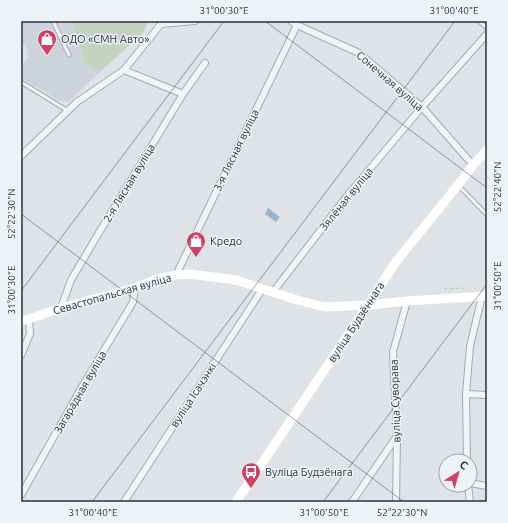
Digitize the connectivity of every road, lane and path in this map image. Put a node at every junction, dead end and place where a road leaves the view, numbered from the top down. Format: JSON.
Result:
{"nodes":[{"id":1,"x":53,"y":21,"type":"edge"},
{"id":2,"x":195,"y":21,"type":"edge"},
{"id":3,"x":291,"y":21,"type":"edge"},
{"id":4,"x":479,"y":21,"type":"edge"},
{"id":5,"x":297,"y":25,"type":"junction"},
{"id":6,"x":487,"y":28,"type":"edge"},
{"id":7,"x":487,"y":34,"type":"edge"},
{"id":8,"x":70,"y":55,"type":"dead end"},
{"id":9,"x":204,"y":63,"type":"dead end"},
{"id":10,"x":124,"y":70,"type":"junction"},
{"id":11,"x":21,"y":82,"type":"edge"},
{"id":12,"x":183,"y":94,"type":"junction"},
{"id":13,"x":422,"y":107,"type":"junction"},
{"id":14,"x":68,"y":110,"type":"junction"},
{"id":15,"x":487,"y":150,"type":"edge"},
{"id":16,"x":21,"y":156,"type":"edge"},
{"id":17,"x":473,"y":165,"type":"junction"},
{"id":18,"x":458,"y":185,"type":"junction"},
{"id":19,"x":487,"y":215,"type":"edge"},
{"id":20,"x":176,"y":275,"type":"junction"},
{"id":21,"x":134,"y":288,"type":"junction"},
{"id":22,"x":262,"y":288,"type":"junction"},
{"id":23,"x":464,"y":288,"type":"dead end"},
{"id":24,"x":444,"y":289,"type":"dead end"},
{"id":25,"x":273,"y":292,"type":"junction"},
{"id":26,"x":485,"y":296,"type":"edge"},
{"id":27,"x":407,"y":301,"type":"junction"},
{"id":28,"x":368,"y":305,"type":"junction"},
{"id":29,"x":61,"y":308,"type":"junction"},
{"id":30,"x":25,"y":320,"type":"edge"},
{"id":31,"x":21,"y":355,"type":"edge"},
{"id":32,"x":466,"y":394,"type":"junction"},
{"id":33,"x":487,"y":395,"type":"edge"},
{"id":34,"x":397,"y":436,"type":"junction"},
{"id":35,"x":468,"y":453,"type":"edge"},
{"id":36,"x":21,"y":495,"type":"edge"},
{"id":37,"x":124,"y":502,"type":"edge"},
{"id":38,"x":236,"y":502,"type":"edge"},
{"id":39,"x":352,"y":502,"type":"edge"},
{"id":40,"x":396,"y":502,"type":"edge"}],
"edges":[{"from":1,"to":8,"type":"lane"},
{"from":2,"to":10,"type":"street"},
{"from":3,"to":5,"type":"street","name":"Сонечная вуліца"},
{"from":4,"to":6,"type":"lane"},
{"from":5,"to":13,"type":"street","name":"Сонечная вуліца"},
{"from":5,"to":20,"type":"street","name":"3-я Лясная вуліца"},
{"from":7,"to":13,"type":"street","name":"Зялёная вуліца"},
{"from":9,"to":12,"type":"street","name":"2-я Лясная вуліца"},
{"from":10,"to":12,"type":"street"},
{"from":10,"to":14,"type":"street"},
{"from":11,"to":14,"type":"lane"},
{"from":12,"to":29,"type":"street","name":"2-я Лясная вуліца"},
{"from":13,"to":17,"type":"street","name":"Сонечная вуліца"},
{"from":13,"to":25,"type":"street","name":"Зялёная вуліца"},
{"from":14,"to":16,"type":"street"},
{"from":15,"to":17,"type":"street","name":"вуліца Будзённага"},
{"from":17,"to":18,"type":"street","name":"вуліца Будзённага"},
{"from":18,"to":19,"type":"lane"},
{"from":18,"to":28,"type":"street","name":"вуліца Будзённага"},
{"from":20,"to":21,"type":"street","name":"Севастопальская вуліца"},
{"from":20,"to":22,"type":"street","name":"Севастопальская вуліца"},
{"from":21,"to":29,"type":"street","name":"Севастопальская вуліца"},
{"from":21,"to":36,"type":"street","name":"Загарадная вуліца"},
{"from":22,"to":25,"type":"street","name":"Севастопальская вуліца"},
{"from":22,"to":37,"type":"street","name":"вуліца Ісачэнкі"},
{"from":23,"to":24,"type":"path"},
{"from":25,"to":28,"type":"street","name":"Севастопальская вуліца"},
{"from":26,"to":27,"type":"street","name":"Севастопальская вуліца"},
{"from":26,"to":32,"type":"street"},
{"from":27,"to":28,"type":"street","name":"Севастопальская вуліца"},
{"from":27,"to":34,"type":"street","name":"вуліца Суворава"},
{"from":28,"to":38,"type":"street","name":"вуліца Будзённага"},
{"from":29,"to":30,"type":"street","name":"Севастопальская вуліца"},
{"from":30,"to":31,"type":"street"},
{"from":32,"to":33,"type":"street"},
{"from":32,"to":35,"type":"street"},
{"from":34,"to":39,"type":"street"},
{"from":34,"to":40,"type":"street","name":"вуліца Суворава"}]}
